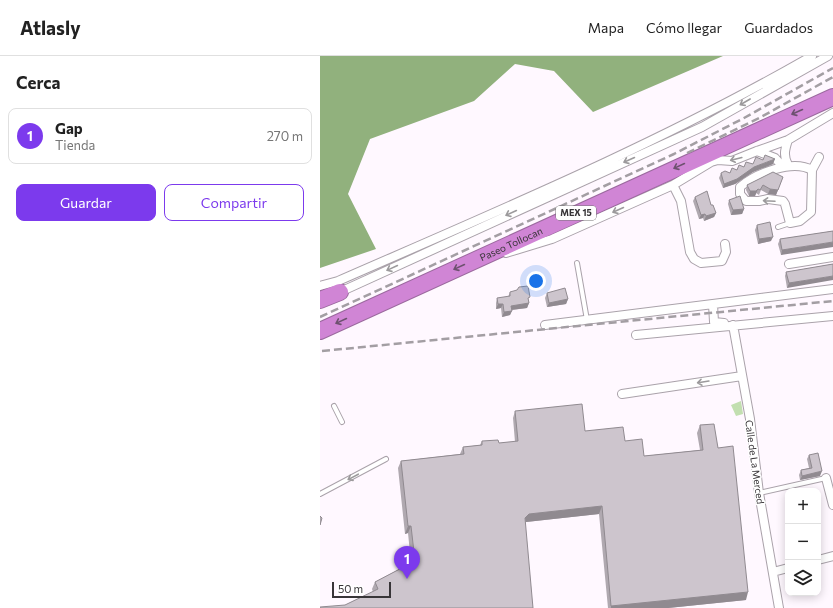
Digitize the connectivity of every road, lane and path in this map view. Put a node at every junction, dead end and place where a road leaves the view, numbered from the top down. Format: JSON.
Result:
{"nodes":[{"id":1,"x":812,"y":56,"type":"edge"},
{"id":2,"x":828,"y":56,"type":"edge"},
{"id":3,"x":833,"y":96,"type":"edge"},
{"id":4,"x":833,"y":113,"type":"edge"},
{"id":5,"x":788,"y":140,"type":"junction"},
{"id":6,"x":757,"y":150,"type":"junction"},
{"id":7,"x":819,"y":157,"type":"dead end"},
{"id":8,"x":785,"y":166,"type":"junction"},
{"id":9,"x":812,"y":170,"type":"junction"},
{"id":10,"x":673,"y":185,"type":"junction"},
{"id":11,"x":790,"y":223,"type":"junction"},
{"id":12,"x":778,"y":227,"type":"dead end"},
{"id":13,"x":725,"y":244,"type":"dead end"},
{"id":14,"x":487,"y":254,"type":"junction"},
{"id":15,"x":833,"y":257,"type":"edge"},
{"id":16,"x":577,"y":263,"type":"dead end"},
{"id":17,"x":789,"y":264,"type":"dead end"},
{"id":18,"x":320,"y":286,"type":"edge"},
{"id":19,"x":833,"y":289,"type":"edge"},
{"id":20,"x":340,"y":292,"type":"joint"},
{"id":21,"x":320,"y":300,"type":"edge"},
{"id":22,"x":713,"y":304,"type":"junction"},
{"id":23,"x":833,"y":316,"type":"edge"},
{"id":24,"x":587,"y":320,"type":"junction"},
{"id":25,"x":545,"y":325,"type":"dead end"},
{"id":26,"x":733,"y":325,"type":"junction"},
{"id":27,"x":320,"y":331,"type":"edge"},
{"id":28,"x":636,"y":335,"type":"dead end"},
{"id":29,"x":742,"y":376,"type":"junction"},
{"id":30,"x":622,"y":394,"type":"dead end"},
{"id":31,"x":334,"y":406,"type":"dead end"},
{"id":32,"x":342,"y":422,"type":"dead end"},
{"id":33,"x":386,"y":459,"type":"dead end"},
{"id":34,"x":826,"y":478,"type":"joint"},
{"id":35,"x":759,"y":493,"type":"junction"},
{"id":36,"x":320,"y":494,"type":"edge"},
{"id":37,"x":833,"y":505,"type":"edge"},
{"id":38,"x":833,"y":556,"type":"edge"},
{"id":39,"x":821,"y":559,"type":"edge"},
{"id":40,"x":785,"y":569,"type":"edge"},
{"id":41,"x":773,"y":572,"type":"junction"},
{"id":42,"x":779,"y":608,"type":"edge"}],
"edges":[{"from":1,"to":18,"type":"street"},
{"from":2,"to":20,"type":"street","one_way":true},
{"from":3,"to":14,"type":"highway","name":"Paseo Tollocan","number":"MEX 15","one_way":true},
{"from":4,"to":5,"type":"street"},
{"from":5,"to":6,"type":"street"},
{"from":5,"to":8,"type":"street"},
{"from":6,"to":8,"type":"street"},
{"from":6,"to":10,"type":"street","one_way":true},
{"from":7,"to":9,"type":"street"},
{"from":8,"to":9,"type":"street"},
{"from":11,"to":8,"type":"street","one_way":true},
{"from":9,"to":11,"type":"street"},
{"from":10,"to":13,"type":"street"},
{"from":10,"to":14,"type":"street","one_way":true},
{"from":11,"to":12,"type":"lane"},
{"from":14,"to":27,"type":"highway","name":"Paseo Tollocan","number":"MEX 15","one_way":true},
{"from":15,"to":17,"type":"street"},
{"from":16,"to":24,"type":"lane"},
{"from":19,"to":22,"type":"street"},
{"from":20,"to":21,"type":"highway"},
{"from":22,"to":24,"type":"street"},
{"from":22,"to":26,"type":"street"},
{"from":23,"to":26,"type":"street"},
{"from":24,"to":25,"type":"street"},
{"from":26,"to":28,"type":"street"},
{"from":26,"to":29,"type":"street","name":"Calle de La Merced"},
{"from":29,"to":30,"type":"street","one_way":true},
{"from":29,"to":35,"type":"street","name":"Calle de La Merced"},
{"from":31,"to":32,"type":"lane"},
{"from":33,"to":36,"type":"lane","one_way":true},
{"from":34,"to":35,"type":"lane"},
{"from":34,"to":37,"type":"street"},
{"from":35,"to":41,"type":"street","name":"Calle de La Merced"},
{"from":38,"to":39,"type":"street"},
{"from":40,"to":41,"type":"street"},
{"from":41,"to":42,"type":"street","name":"Calle de La Merced"}]}
